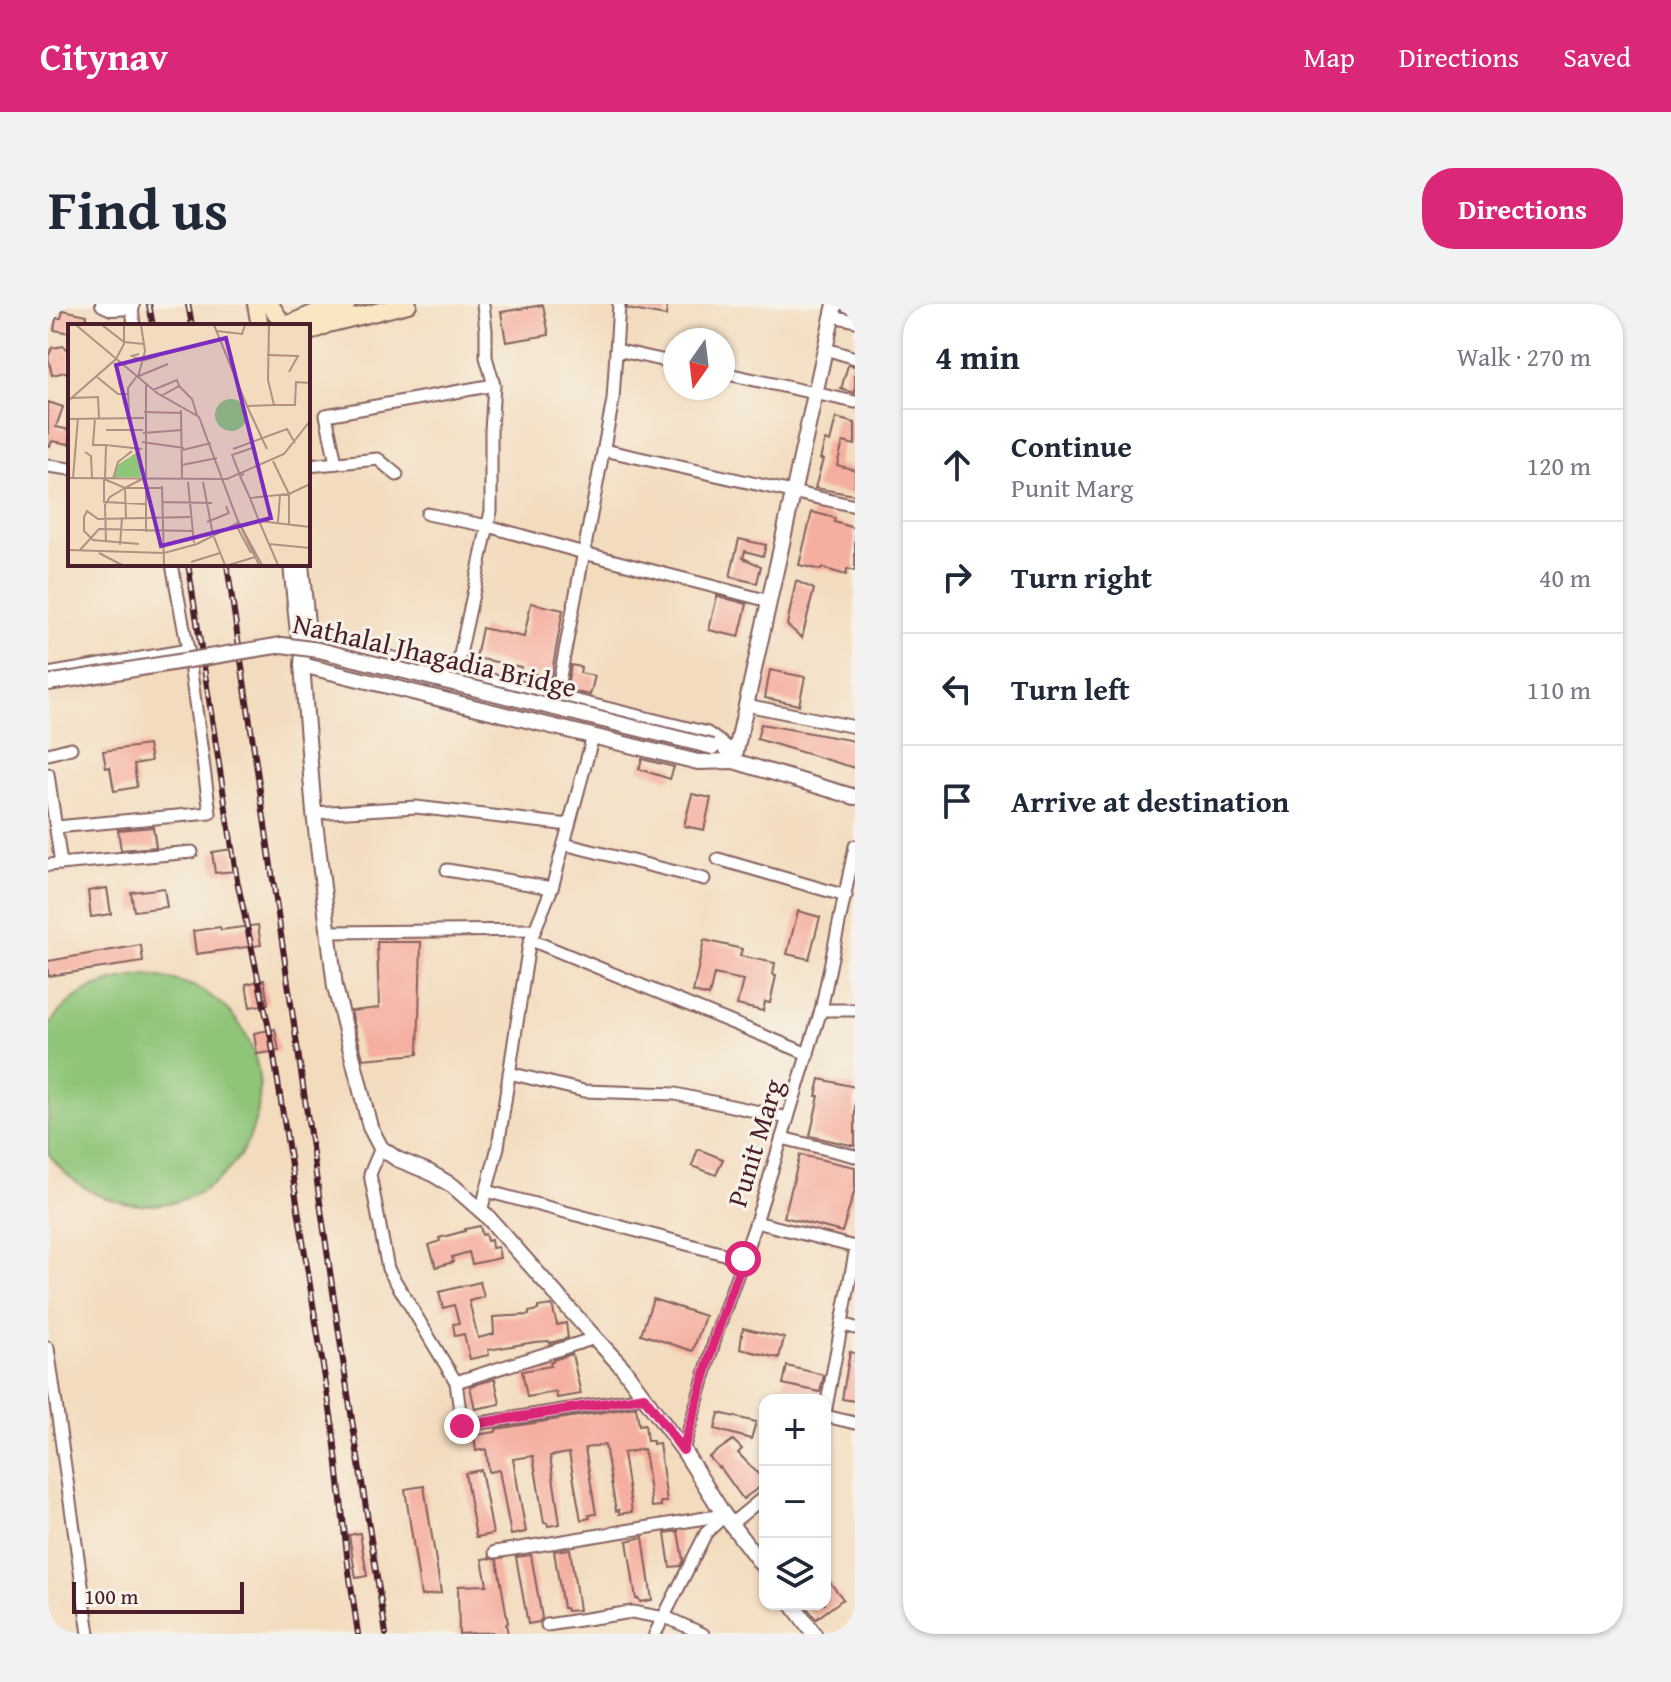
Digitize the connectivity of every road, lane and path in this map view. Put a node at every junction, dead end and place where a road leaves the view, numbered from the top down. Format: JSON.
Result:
{"nodes":[{"id":1,"x":103,"y":304,"type":"edge"},
{"id":2,"x":256,"y":304,"type":"edge"},
{"id":3,"x":270,"y":304,"type":"edge"},
{"id":4,"x":347,"y":304,"type":"edge"},
{"id":5,"x":408,"y":304,"type":"edge"},
{"id":6,"x":483,"y":304,"type":"edge"},
{"id":7,"x":619,"y":304,"type":"edge"},
{"id":8,"x":131,"y":306,"type":"edge"},
{"id":9,"x":834,"y":310,"type":"edge"},
{"id":10,"x":303,"y":319,"type":"edge"},
{"id":11,"x":855,"y":321,"type":"edge"},
{"id":12,"x":260,"y":324,"type":"edge"},
{"id":13,"x":283,"y":324,"type":"edge"},
{"id":14,"x":826,"y":349,"type":"junction"},
{"id":15,"x":616,"y":350,"type":"junction"},
{"id":16,"x":855,"y":358,"type":"edge"},
{"id":17,"x":663,"y":360,"type":"edge"},
{"id":18,"x":735,"y":375,"type":"edge"},
{"id":19,"x":494,"y":385,"type":"junction"},
{"id":20,"x":816,"y":392,"type":"junction"},
{"id":21,"x":855,"y":402,"type":"edge"},
{"id":22,"x":604,"y":450,"type":"junction"},
{"id":23,"x":336,"y":463,"type":"junction"},
{"id":24,"x":48,"y":466,"type":"edge"},
{"id":25,"x":310,"y":466,"type":"edge"},
{"id":26,"x":68,"y":469,"type":"edge"},
{"id":27,"x":397,"y":475,"type":"dead end"},
{"id":28,"x":793,"y":494,"type":"junction"},
{"id":29,"x":855,"y":506,"type":"edge"},
{"id":30,"x":427,"y":514,"type":"dead end"},
{"id":31,"x":488,"y":526,"type":"junction"},
{"id":32,"x":584,"y":553,"type":"junction"},
{"id":33,"x":172,"y":566,"type":"edge"},
{"id":34,"x":291,"y":566,"type":"edge"},
{"id":35,"x":301,"y":566,"type":"edge"},
{"id":36,"x":769,"y":601,"type":"junction"},
{"id":37,"x":304,"y":640,"type":"junction"},
{"id":38,"x":188,"y":650,"type":"junction"},
{"id":39,"x":302,"y":665,"type":"junction"},
{"id":40,"x":456,"y":673,"type":"junction"},
{"id":41,"x":48,"y":674,"type":"edge"},
{"id":42,"x":48,"y":683,"type":"edge"},
{"id":43,"x":48,"y":691,"type":"edge"},
{"id":44,"x":556,"y":698,"type":"junction"},
{"id":45,"x":746,"y":705,"type":"junction"},
{"id":46,"x":855,"y":727,"type":"edge"},
{"id":47,"x":593,"y":736,"type":"junction"},
{"id":48,"x":71,"y":748,"type":"dead end"},
{"id":49,"x":712,"y":750,"type":"junction"},
{"id":50,"x":48,"y":754,"type":"edge"},
{"id":51,"x":735,"y":757,"type":"junction"},
{"id":52,"x":48,"y":774,"type":"edge"},
{"id":53,"x":855,"y":797,"type":"edge"},
{"id":54,"x":314,"y":813,"type":"junction"},
{"id":55,"x":569,"y":825,"type":"junction"},
{"id":56,"x":56,"y":827,"type":"junction"},
{"id":57,"x":564,"y":844,"type":"junction"},
{"id":58,"x":855,"y":846,"type":"edge"},
{"id":59,"x":192,"y":852,"type":"dead end"},
{"id":60,"x":718,"y":859,"type":"dead end"},
{"id":61,"x":61,"y":864,"type":"junction"},
{"id":62,"x":48,"y":865,"type":"edge"},
{"id":63,"x":447,"y":870,"type":"dead end"},
{"id":64,"x":704,"y":879,"type":"dead end"},
{"id":65,"x":552,"y":888,"type":"junction"},
{"id":66,"x":846,"y":896,"type":"junction"},
{"id":67,"x":329,"y":932,"type":"junction"},
{"id":68,"x":533,"y":935,"type":"junction"},
{"id":69,"x":821,"y":1010,"type":"junction"},
{"id":70,"x":855,"y":1010,"type":"edge"},
{"id":71,"x":808,"y":1054,"type":"junction"},
{"id":72,"x":509,"y":1073,"type":"junction"},
{"id":73,"x":788,"y":1118,"type":"junction"},
{"id":74,"x":782,"y":1138,"type":"junction"},
{"id":75,"x":381,"y":1148,"type":"junction"},
{"id":76,"x":855,"y":1156,"type":"edge"},
{"id":77,"x":486,"y":1191,"type":"junction"},
{"id":78,"x":481,"y":1211,"type":"junction"},
{"id":79,"x":756,"y":1222,"type":"junction"},
{"id":80,"x":855,"y":1247,"type":"edge"},
{"id":81,"x":855,"y":1253,"type":"edge"},
{"id":82,"x":743,"y":1259,"type":"junction"},
{"id":83,"x":842,"y":1324,"type":"junction"},
{"id":84,"x":855,"y":1328,"type":"edge"},
{"id":85,"x":595,"y":1338,"type":"junction"},
{"id":86,"x":48,"y":1348,"type":"edge"},
{"id":87,"x":456,"y":1382,"type":"junction"},
{"id":88,"x":829,"y":1394,"type":"edge"},
{"id":89,"x":644,"y":1397,"type":"junction"},
{"id":90,"x":831,"y":1416,"type":"edge"},
{"id":91,"x":855,"y":1423,"type":"edge"},
{"id":92,"x":683,"y":1450,"type":"junction"},
{"id":93,"x":759,"y":1500,"type":"edge"},
{"id":94,"x":728,"y":1520,"type":"junction"},
{"id":95,"x":495,"y":1552,"type":"dead end"},
{"id":96,"x":759,"y":1561,"type":"edge"},
{"id":97,"x":796,"y":1610,"type":"edge"},
{"id":98,"x":662,"y":1617,"type":"junction"},
{"id":99,"x":547,"y":1625,"type":"dead end"},
{"id":100,"x":89,"y":1634,"type":"edge"},
{"id":101,"x":655,"y":1634,"type":"edge"},
{"id":102,"x":703,"y":1634,"type":"edge"},
{"id":103,"x":814,"y":1634,"type":"edge"}],
"edges":[{"from":1,"to":8,"type":"street"},
{"from":2,"to":12,"type":"main road"},
{"from":3,"to":13,"type":"main road"},
{"from":4,"to":10,"type":"main road"},
{"from":5,"to":10,"type":"main road"},
{"from":6,"to":19,"type":"street"},
{"from":7,"to":15,"type":"street"},
{"from":9,"to":11,"type":"street"},
{"from":9,"to":14,"type":"street"},
{"from":14,"to":16,"type":"street"},
{"from":14,"to":20,"type":"street"},
{"from":15,"to":17,"type":"street"},
{"from":15,"to":22,"type":"street"},
{"from":18,"to":20,"type":"street"},
{"from":19,"to":23,"type":"street"},
{"from":19,"to":31,"type":"street"},
{"from":20,"to":21,"type":"street"},
{"from":20,"to":28,"type":"street"},
{"from":22,"to":28,"type":"street"},
{"from":22,"to":32,"type":"street"},
{"from":23,"to":25,"type":"street"},
{"from":23,"to":27,"type":"street"},
{"from":24,"to":26,"type":"street"},
{"from":28,"to":29,"type":"street"},
{"from":28,"to":36,"type":"street"},
{"from":30,"to":31,"type":"street"},
{"from":31,"to":32,"type":"street"},
{"from":31,"to":40,"type":"street"},
{"from":32,"to":36,"type":"street"},
{"from":32,"to":44,"type":"street"},
{"from":33,"to":38,"type":"street"},
{"from":34,"to":37,"type":"street"},
{"from":35,"to":37,"type":"street"},
{"from":36,"to":45,"type":"street"},
{"from":37,"to":39,"type":"street"},
{"from":37,"to":40,"type":"street"},
{"from":38,"to":41,"type":"street"},
{"from":38,"to":56,"type":"street"},
{"from":39,"to":47,"type":"street"},
{"from":39,"to":54,"type":"street"},
{"from":40,"to":44,"type":"street"},
{"from":42,"to":49,"type":"street","name":"Nathalal Jhagadia Bridge","bridge":true},
{"from":43,"to":49,"type":"street","name":"Nathalal Jhagadia Bridge"},
{"from":44,"to":51,"type":"street"},
{"from":45,"to":46,"type":"street"},
{"from":45,"to":51,"type":"street"},
{"from":47,"to":51,"type":"street"},
{"from":47,"to":55,"type":"street"},
{"from":48,"to":50,"type":"street"},
{"from":49,"to":51,"type":"street"},
{"from":51,"to":53,"type":"street"},
{"from":52,"to":56,"type":"street"},
{"from":54,"to":55,"type":"street"},
{"from":54,"to":67,"type":"street"},
{"from":55,"to":57,"type":"street"},
{"from":56,"to":61,"type":"street"},
{"from":57,"to":64,"type":"street"},
{"from":57,"to":65,"type":"street"},
{"from":58,"to":66,"type":"street","name":"Punit Marg"},
{"from":59,"to":61,"type":"street"},
{"from":60,"to":66,"type":"street"},
{"from":61,"to":62,"type":"street"},
{"from":63,"to":65,"type":"street"},
{"from":65,"to":68,"type":"street"},
{"from":66,"to":69,"type":"street","name":"Punit Marg"},
{"from":67,"to":68,"type":"street"},
{"from":67,"to":75,"type":"street"},
{"from":68,"to":71,"type":"street"},
{"from":68,"to":72,"type":"street"},
{"from":69,"to":70,"type":"street"},
{"from":69,"to":71,"type":"street","name":"Punit Marg"},
{"from":71,"to":73,"type":"street","name":"Punit Marg"},
{"from":72,"to":73,"type":"street"},
{"from":72,"to":77,"type":"street"},
{"from":73,"to":74,"type":"street","name":"Punit Marg"},
{"from":74,"to":76,"type":"street"},
{"from":74,"to":79,"type":"street","name":"Punit Marg"},
{"from":75,"to":78,"type":"street"},
{"from":75,"to":87,"type":"street"},
{"from":77,"to":78,"type":"street"},
{"from":77,"to":82,"type":"street"},
{"from":78,"to":85,"type":"street"},
{"from":79,"to":80,"type":"street"},
{"from":79,"to":82,"type":"street","name":"Punit Marg"},
{"from":81,"to":83,"type":"street"},
{"from":82,"to":92,"type":"street","name":"Punit Marg"},
{"from":83,"to":84,"type":"street"},
{"from":83,"to":88,"type":"street"},
{"from":85,"to":87,"type":"street"},
{"from":85,"to":89,"type":"street"},
{"from":86,"to":100,"type":"street"},
{"from":87,"to":89,"type":"street"},
{"from":89,"to":92,"type":"street"},
{"from":90,"to":91,"type":"street"},
{"from":92,"to":94,"type":"street"},
{"from":93,"to":94,"type":"street"},
{"from":94,"to":95,"type":"street"},
{"from":94,"to":96,"type":"street"},
{"from":94,"to":98,"type":"street"},
{"from":97,"to":103,"type":"street"},
{"from":98,"to":99,"type":"street"},
{"from":98,"to":101,"type":"street"},
{"from":98,"to":102,"type":"street"}]}
